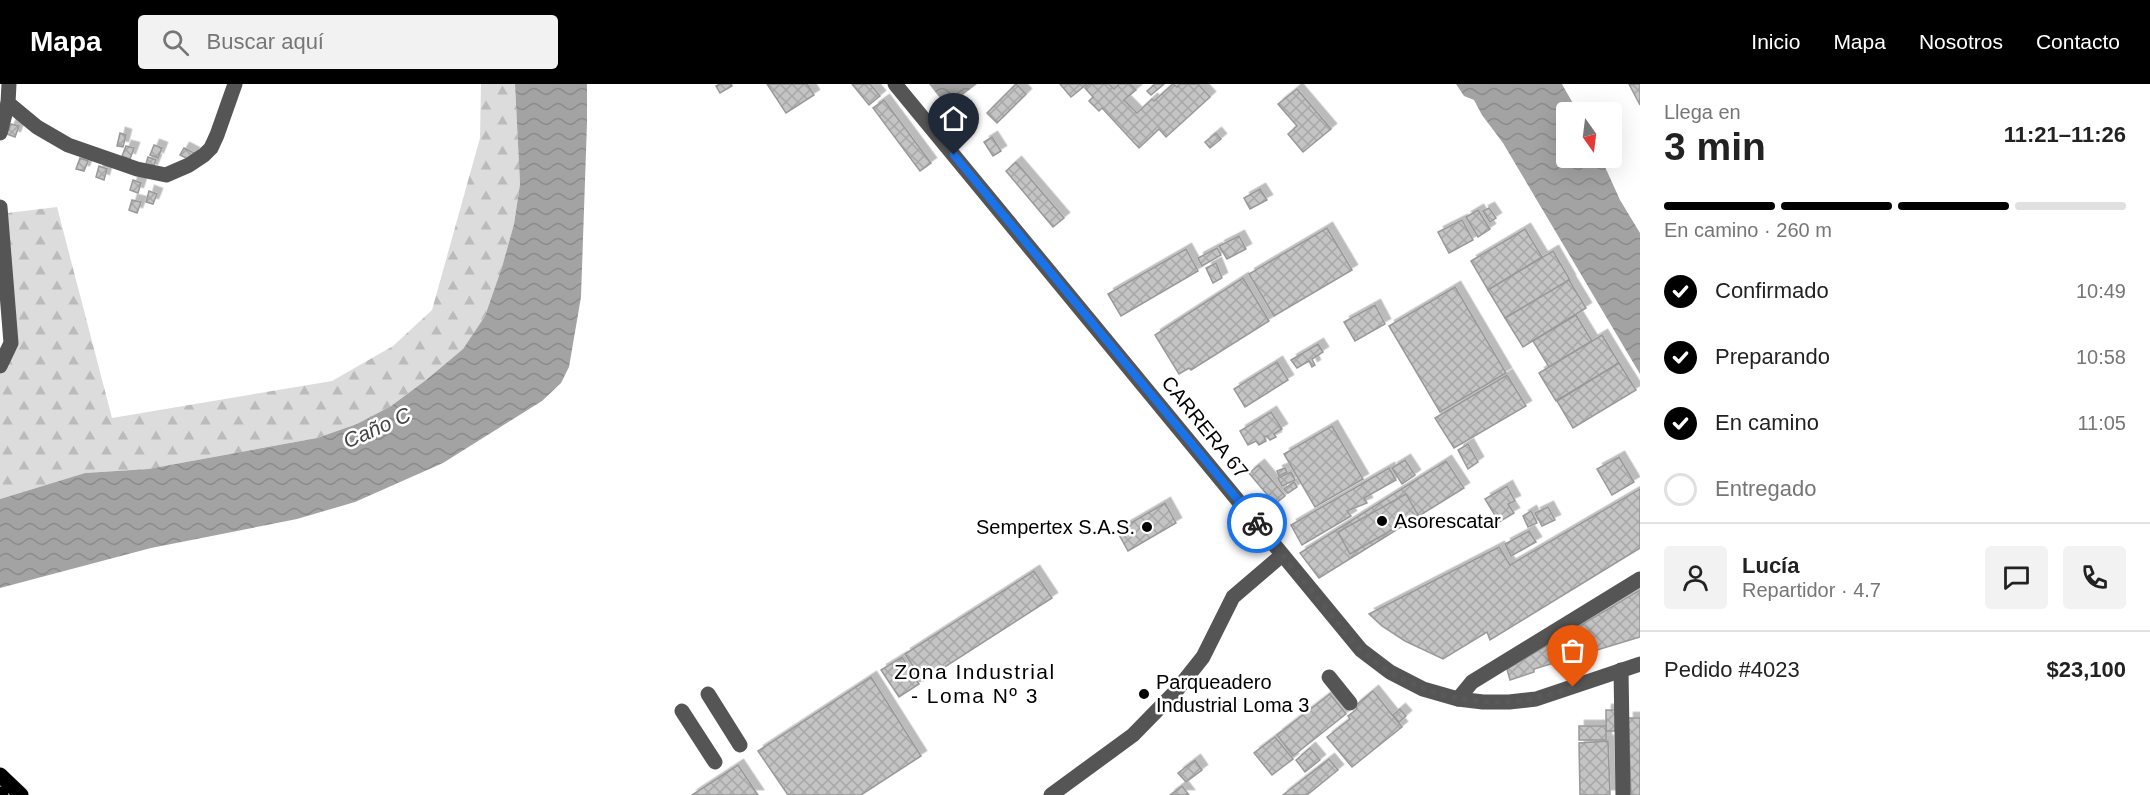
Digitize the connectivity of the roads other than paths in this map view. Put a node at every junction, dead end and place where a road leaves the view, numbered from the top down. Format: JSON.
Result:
{"nodes":[{"id":1,"x":9,"y":84,"type":"edge"},
{"id":2,"x":235,"y":84,"type":"edge"},
{"id":3,"x":895,"y":84,"type":"edge"},
{"id":4,"x":8,"y":103,"type":"junction"},
{"id":5,"x":0,"y":133,"type":"edge"},
{"id":6,"x":0,"y":207,"type":"edge"},
{"id":7,"x":0,"y":366,"type":"edge"},
{"id":8,"x":1282,"y":555,"type":"junction"},
{"id":9,"x":1640,"y":579,"type":"edge"},
{"id":10,"x":1640,"y":664,"type":"edge"},
{"id":11,"x":1621,"y":670,"type":"junction"},
{"id":12,"x":1329,"y":677,"type":"dead end"},
{"id":13,"x":708,"y":694,"type":"dead end"},
{"id":14,"x":1458,"y":699,"type":"junction"},
{"id":15,"x":1350,"y":703,"type":"dead end"},
{"id":16,"x":682,"y":711,"type":"dead end"},
{"id":17,"x":740,"y":745,"type":"dead end"},
{"id":18,"x":715,"y":762,"type":"dead end"},
{"id":19,"x":0,"y":776,"type":"edge"},
{"id":20,"x":21,"y":795,"type":"edge"},
{"id":21,"x":1051,"y":795,"type":"edge"},
{"id":22,"x":1623,"y":795,"type":"edge"}],
"edges":[{"from":1,"to":4,"type":"street"},
{"from":2,"to":4,"type":"street"},
{"from":3,"to":8,"type":"street","name":"CARRERA 67"},
{"from":4,"to":5,"type":"street"},
{"from":6,"to":7,"type":"street"},
{"from":8,"to":14,"type":"street","name":"CARRERA 67"},
{"from":8,"to":21,"type":"street"},
{"from":9,"to":14,"type":"street"},
{"from":10,"to":11,"type":"street","name":"CARRERA 67"},
{"from":11,"to":14,"type":"street","name":"CARRERA 67"},
{"from":11,"to":22,"type":"street"},
{"from":12,"to":15,"type":"street"},
{"from":13,"to":17,"type":"street"},
{"from":16,"to":18,"type":"street"},
{"from":19,"to":20,"type":"main road"}]}
